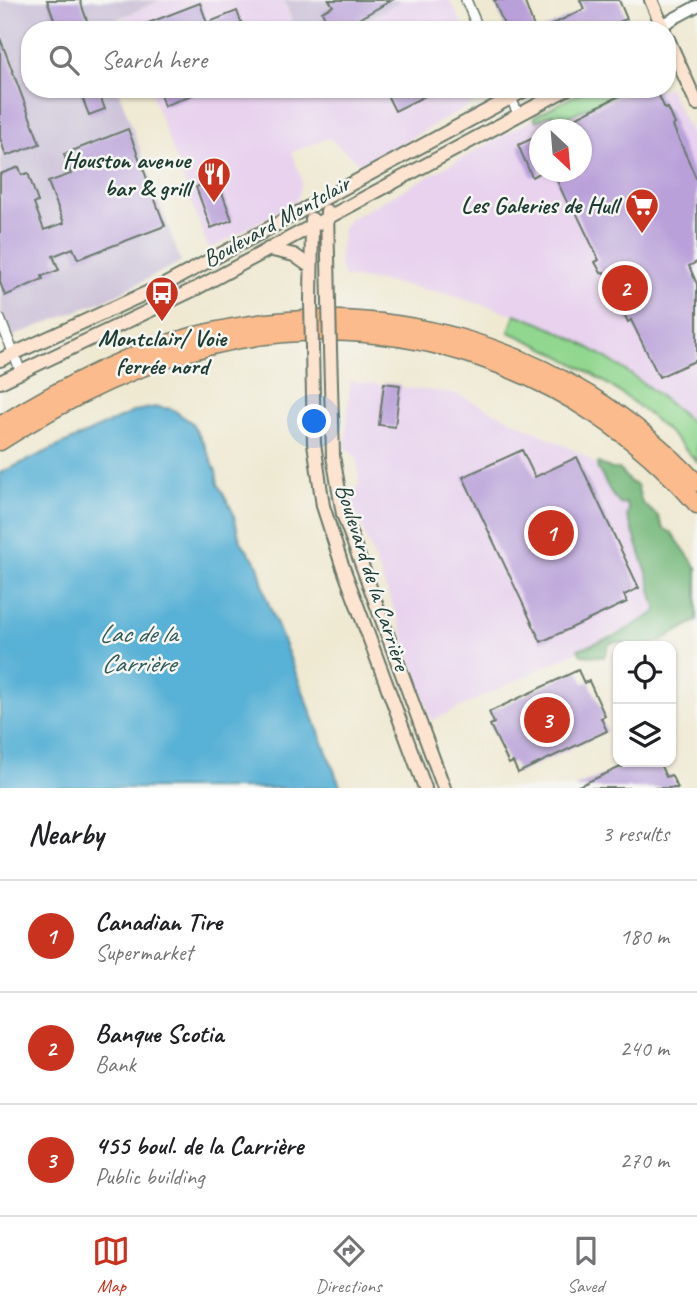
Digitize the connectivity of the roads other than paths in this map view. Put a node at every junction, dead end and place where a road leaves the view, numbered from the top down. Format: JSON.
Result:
{"nodes":[{"id":1,"x":466,"y":0,"type":"edge"},
{"id":2,"x":651,"y":0,"type":"edge"},
{"id":3,"x":697,"y":6,"type":"edge"},
{"id":4,"x":476,"y":21,"type":"edge"},
{"id":5,"x":659,"y":21,"type":"edge"},
{"id":6,"x":676,"y":21,"type":"edge"},
{"id":7,"x":676,"y":58,"type":"edge"},
{"id":8,"x":676,"y":69,"type":"edge"},
{"id":9,"x":686,"y":80,"type":"junction"},
{"id":10,"x":502,"y":98,"type":"edge"},
{"id":11,"x":511,"y":98,"type":"edge"},
{"id":12,"x":551,"y":98,"type":"edge"},
{"id":13,"x":697,"y":104,"type":"edge"},
{"id":14,"x":519,"y":116,"type":"junction"},
{"id":15,"x":326,"y":197,"type":"junction"},
{"id":16,"x":313,"y":205,"type":"junction"},
{"id":17,"x":328,"y":217,"type":"junction"},
{"id":18,"x":312,"y":225,"type":"junction"},
{"id":19,"x":268,"y":249,"type":"junction"},
{"id":20,"x":311,"y":267,"type":"junction"},
{"id":21,"x":0,"y":320,"type":"edge"},
{"id":22,"x":14,"y":354,"type":"junction"},
{"id":23,"x":0,"y":360,"type":"edge"},
{"id":24,"x":21,"y":372,"type":"junction"},
{"id":25,"x":0,"y":382,"type":"edge"},
{"id":26,"x":3,"y":422,"type":"edge"},
{"id":27,"x":0,"y":442,"type":"edge"},
{"id":28,"x":697,"y":482,"type":"edge"},
{"id":29,"x":697,"y":505,"type":"edge"},
{"id":30,"x":425,"y":788,"type":"edge"},
{"id":31,"x":444,"y":788,"type":"edge"}],
"edges":[{"from":1,"to":4,"type":"street"},
{"from":2,"to":5,"type":"main road"},
{"from":3,"to":6,"type":"street"},
{"from":7,"to":9,"type":"main road"},
{"from":8,"to":9,"type":"main road"},
{"from":9,"to":13,"type":"main road"},
{"from":10,"to":15,"type":"main road","name":"Boulevard Montclair"},
{"from":11,"to":14,"type":"street"},
{"from":12,"to":14,"type":"main road","name":"Boulevard Montclair"},
{"from":14,"to":17,"type":"main road","name":"Boulevard Montclair"},
{"from":15,"to":16,"type":"main road","name":"Boulevard Montclair"},
{"from":15,"to":17,"type":"main road","name":"Boulevard de la Carrière"},
{"from":16,"to":18,"type":"main road","name":"Boulevard de la Carrière"},
{"from":16,"to":22,"type":"main road","name":"Boulevard Montclair"},
{"from":17,"to":18,"type":"main road","name":"Boulevard Montclair"},
{"from":17,"to":31,"type":"main road","name":"Boulevard de la Carrière","bridge":true},
{"from":18,"to":19,"type":"main road","name":"Boulevard Montclair"},
{"from":18,"to":20,"type":"main road","name":"Boulevard de la Carrière"},
{"from":19,"to":20,"type":"main road"},
{"from":19,"to":24,"type":"main road","name":"Boulevard Montclair"},
{"from":20,"to":30,"type":"main road","name":"Boulevard de la Carrière","bridge":true},
{"from":21,"to":22,"type":"street"},
{"from":22,"to":23,"type":"main road","name":"Boulevard Montclair"},
{"from":22,"to":24,"type":"street"},
{"from":24,"to":25,"type":"main road","name":"Boulevard Montclair"},
{"from":26,"to":28,"type":"highway"},
{"from":27,"to":29,"type":"highway"}]}
